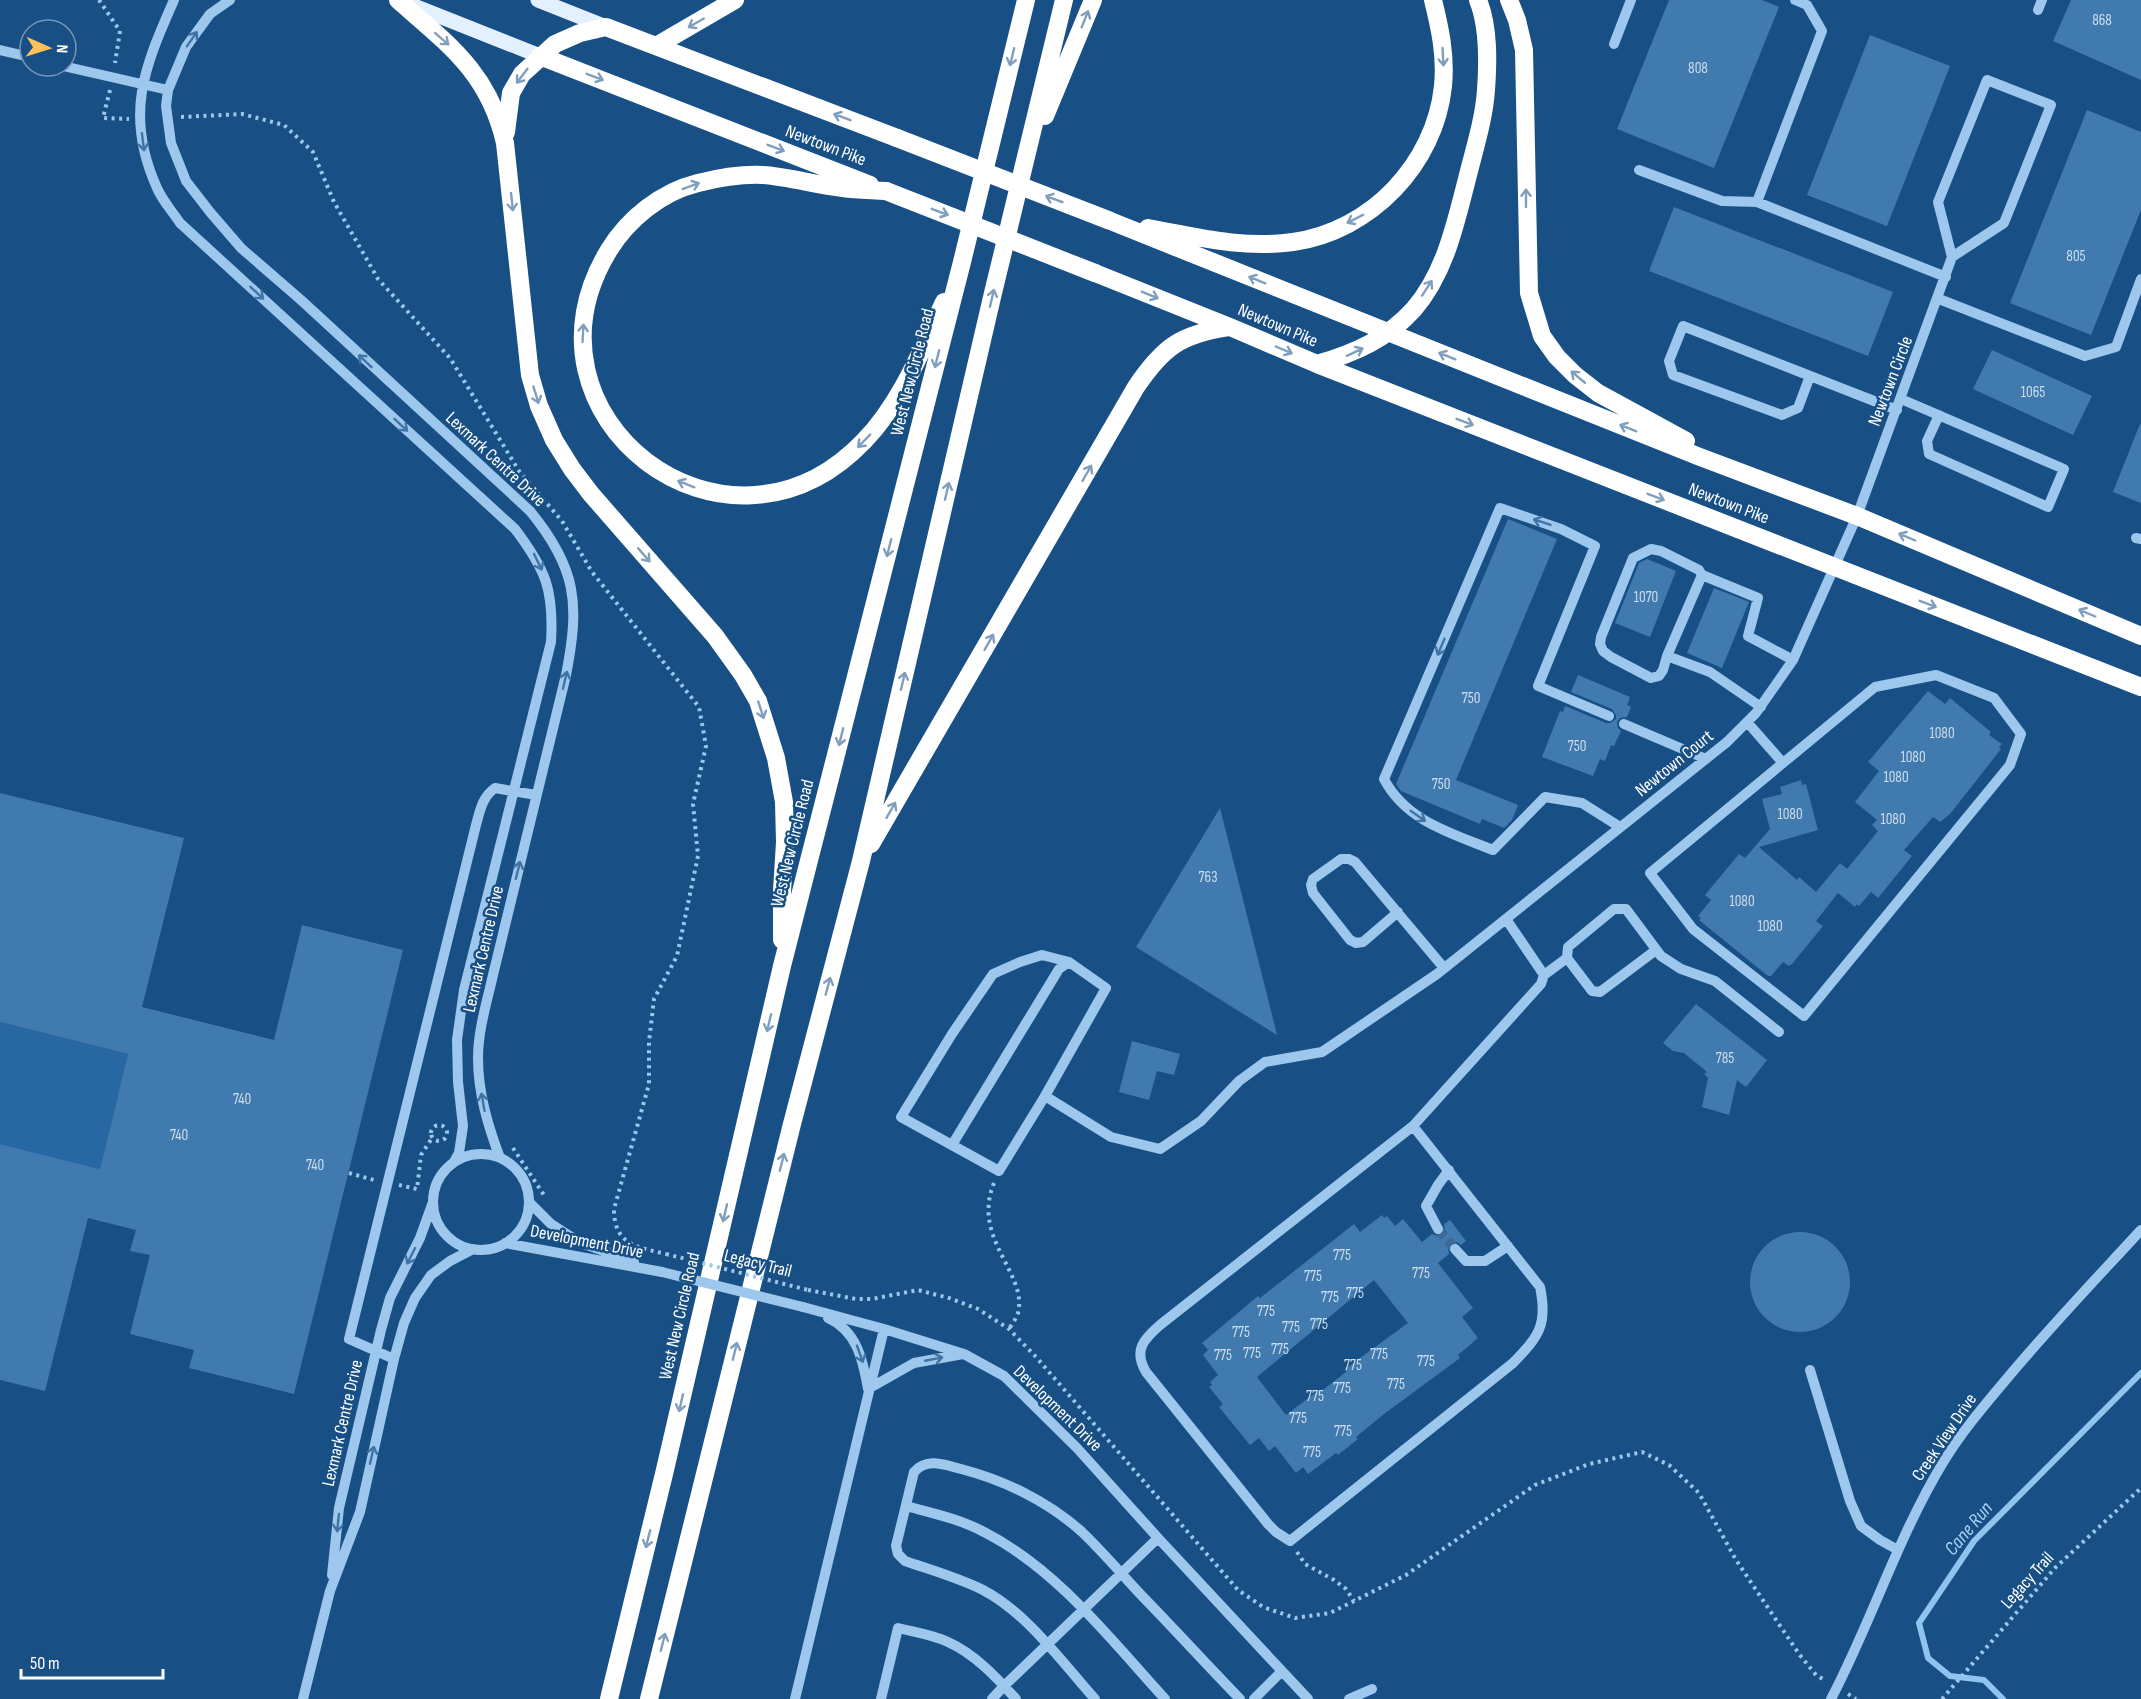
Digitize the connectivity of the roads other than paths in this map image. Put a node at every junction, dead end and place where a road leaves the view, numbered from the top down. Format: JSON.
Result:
{"nodes":[{"id":1,"x":174,"y":0,"type":"edge"},
{"id":2,"x":230,"y":0,"type":"edge"},
{"id":3,"x":398,"y":0,"type":"edge"},
{"id":4,"x":538,"y":0,"type":"edge"},
{"id":5,"x":735,"y":0,"type":"edge"},
{"id":6,"x":1026,"y":0,"type":"edge"},
{"id":7,"x":1064,"y":0,"type":"edge"},
{"id":8,"x":1093,"y":0,"type":"edge"},
{"id":9,"x":1433,"y":0,"type":"edge"},
{"id":10,"x":1478,"y":0,"type":"edge"},
{"id":11,"x":1509,"y":0,"type":"edge"},
{"id":12,"x":1631,"y":0,"type":"edge"},
{"id":13,"x":1795,"y":0,"type":"edge"},
{"id":14,"x":606,"y":27,"type":"junction"},
{"id":15,"x":1614,"y":44,"type":"dead end"},
{"id":16,"x":656,"y":46,"type":"junction"},
{"id":17,"x":0,"y":50,"type":"edge"},
{"id":18,"x":18,"y":54,"type":"edge"},
{"id":19,"x":540,"y":56,"type":"junction"},
{"id":20,"x":78,"y":69,"type":"edge"},
{"id":21,"x":142,"y":83,"type":"junction"},
{"id":22,"x":168,"y":90,"type":"junction"},
{"id":23,"x":505,"y":143,"type":"junction"},
{"id":24,"x":1023,"y":170,"type":"junction"},
{"id":25,"x":1639,"y":170,"type":"dead end"},
{"id":26,"x":886,"y":191,"type":"junction"},
{"id":27,"x":1757,"y":202,"type":"junction"},
{"id":28,"x":1108,"y":220,"type":"junction"},
{"id":29,"x":1953,"y":257,"type":"junction"},
{"id":30,"x":962,"y":262,"type":"junction"},
{"id":31,"x":1946,"y":277,"type":"junction"},
{"id":32,"x":2141,"y":279,"type":"edge"},
{"id":33,"x":1939,"y":299,"type":"junction"},
{"id":34,"x":1230,"y":327,"type":"junction"},
{"id":35,"x":1390,"y":333,"type":"junction"},
{"id":36,"x":1317,"y":364,"type":"junction"},
{"id":37,"x":1810,"y":376,"type":"junction"},
{"id":38,"x":1899,"y":404,"type":"junction"},
{"id":39,"x":1939,"y":415,"type":"junction"},
{"id":40,"x":1757,"y":478,"type":"junction"},
{"id":41,"x":1857,"y":516,"type":"junction"},
{"id":42,"x":1834,"y":567,"type":"junction"},
{"id":43,"x":1702,"y":575,"type":"junction"},
{"id":44,"x":2141,"y":636,"type":"edge"},
{"id":45,"x":1667,"y":656,"type":"junction"},
{"id":46,"x":1793,"y":660,"type":"junction"},
{"id":47,"x":2141,"y":687,"type":"edge"},
{"id":48,"x":1761,"y":707,"type":"junction"},
{"id":49,"x":1609,"y":716,"type":"dead end"},
{"id":50,"x":1747,"y":722,"type":"junction"},
{"id":51,"x":1629,"y":726,"type":"dead end"},
{"id":52,"x":1706,"y":759,"type":"junction"},
{"id":53,"x":1784,"y":763,"type":"junction"},
{"id":54,"x":514,"y":790,"type":"junction"},
{"id":55,"x":536,"y":795,"type":"junction"},
{"id":56,"x":1620,"y":828,"type":"junction"},
{"id":57,"x":861,"y":861,"type":"junction"},
{"id":58,"x":1398,"y":912,"type":"junction"},
{"id":59,"x":1506,"y":919,"type":"junction"},
{"id":60,"x":1656,"y":950,"type":"junction"},
{"id":61,"x":1567,"y":958,"type":"junction"},
{"id":62,"x":1070,"y":962,"type":"junction"},
{"id":63,"x":782,"y":966,"type":"junction"},
{"id":64,"x":1441,"y":971,"type":"junction"},
{"id":65,"x":1544,"y":975,"type":"junction"},
{"id":66,"x":1779,"y":1032,"type":"dead end"},
{"id":67,"x":1045,"y":1096,"type":"junction"},
{"id":68,"x":1413,"y":1126,"type":"junction"},
{"id":69,"x":952,"y":1145,"type":"junction"},
{"id":70,"x":500,"y":1158,"type":"junction"},
{"id":71,"x":454,"y":1162,"type":"junction"},
{"id":72,"x":1449,"y":1170,"type":"junction"},
{"id":73,"x":433,"y":1202,"type":"junction"},
{"id":74,"x":529,"y":1202,"type":"junction"},
{"id":75,"x":1438,"y":1229,"type":"tunnel mouth"},
{"id":76,"x":2141,"y":1230,"type":"edge"},
{"id":77,"x":505,"y":1243,"type":"junction"},
{"id":78,"x":1508,"y":1246,"type":"junction"},
{"id":79,"x":473,"y":1249,"type":"junction"},
{"id":80,"x":1455,"y":1249,"type":"tunnel mouth"},
{"id":81,"x":663,"y":1272,"type":"junction"},
{"id":82,"x":802,"y":1307,"type":"junction"},
{"id":83,"x":884,"y":1329,"type":"junction"},
{"id":84,"x":376,"y":1352,"type":"junction"},
{"id":85,"x":964,"y":1353,"type":"junction"},
{"id":86,"x":394,"y":1359,"type":"junction"},
{"id":87,"x":1810,"y":1370,"type":"dead end"},
{"id":88,"x":868,"y":1389,"type":"junction"},
{"id":89,"x":906,"y":1506,"type":"junction"},
{"id":90,"x":1158,"y":1538,"type":"junction"},
{"id":91,"x":1898,"y":1550,"type":"junction"},
{"id":92,"x":1122,"y":1574,"type":"junction"},
{"id":93,"x":330,"y":1591,"type":"junction"},
{"id":94,"x":1084,"y":1611,"type":"junction"},
{"id":95,"x":1047,"y":1645,"type":"junction"},
{"id":96,"x":1282,"y":1671,"type":"junction"},
{"id":97,"x":1004,"y":1686,"type":"junction"},
{"id":98,"x":1372,"y":1689,"type":"dead end"},
{"id":99,"x":303,"y":1699,"type":"edge"},
{"id":100,"x":609,"y":1699,"type":"edge"},
{"id":101,"x":650,"y":1699,"type":"edge"},
{"id":102,"x":795,"y":1699,"type":"edge"},
{"id":103,"x":881,"y":1699,"type":"edge"},
{"id":104,"x":992,"y":1699,"type":"edge"},
{"id":105,"x":1017,"y":1699,"type":"edge"},
{"id":106,"x":1095,"y":1699,"type":"edge"},
{"id":107,"x":1165,"y":1699,"type":"edge"},
{"id":108,"x":1240,"y":1699,"type":"edge"},
{"id":109,"x":1254,"y":1699,"type":"edge"},
{"id":110,"x":1308,"y":1699,"type":"edge"},
{"id":111,"x":1349,"y":1699,"type":"edge"},
{"id":112,"x":1831,"y":1699,"type":"edge"}],
"edges":[{"from":1,"to":21,"type":"street","name":"Lexmark Centre Drive"},
{"from":22,"to":2,"type":"street","name":"Lexmark Centre Drive","one_way":true},
{"from":3,"to":19,"type":"main road","name":"Newtown Pike"},
{"from":3,"to":23,"type":"highway","one_way":true},
{"from":4,"to":14,"type":"main road","name":"Newtown Pike"},
{"from":5,"to":16,"type":"highway","one_way":true},
{"from":6,"to":30,"type":"highway","name":"West New Circle Road","one_way":true},
{"from":7,"to":24,"type":"highway"},
{"from":24,"to":8,"type":"highway","one_way":true},
{"from":9,"to":28,"type":"highway","one_way":true},
{"from":35,"to":10,"type":"highway","one_way":true},
{"from":40,"to":11,"type":"highway","one_way":true},
{"from":12,"to":15,"type":"street"},
{"from":13,"to":27,"type":"street"},
{"from":14,"to":16,"type":"highway","name":"Newtown Pike"},
{"from":14,"to":19,"type":"highway"},
{"from":28,"to":16,"type":"highway","name":"Newtown Pike","one_way":true,"bridge":true},
{"from":17,"to":18,"type":"street"},
{"from":19,"to":23,"type":"highway","one_way":true},
{"from":19,"to":26,"type":"highway","name":"Newtown Pike","one_way":true},
{"from":20,"to":21,"type":"street"},
{"from":21,"to":22,"type":"street"},
{"from":21,"to":54,"type":"street","name":"Lexmark Centre Drive","one_way":true},
{"from":55,"to":22,"type":"street","name":"Lexmark Centre Drive","one_way":true},
{"from":23,"to":63,"type":"highway","one_way":true},
{"from":57,"to":24,"type":"highway","one_way":true},
{"from":25,"to":27,"type":"street"},
{"from":30,"to":26,"type":"highway","one_way":true},
{"from":26,"to":34,"type":"highway","name":"Newtown Pike","one_way":true,"bridge":true},
{"from":27,"to":31,"type":"street"},
{"from":35,"to":28,"type":"highway","name":"Newtown Pike","one_way":true},
{"from":29,"to":29,"type":"street"},
{"from":29,"to":31,"type":"street","name":"Newtown Circle"},
{"from":30,"to":63,"type":"highway","name":"West New Circle Road","one_way":true},
{"from":31,"to":33,"type":"street","name":"Newtown Circle"},
{"from":32,"to":33,"type":"street"},
{"from":33,"to":38,"type":"street","name":"Newtown Circle"},
{"from":34,"to":36,"type":"highway","name":"Newtown Pike","one_way":true},
{"from":57,"to":34,"type":"highway","one_way":true},
{"from":36,"to":35,"type":"highway","one_way":true},
{"from":40,"to":35,"type":"highway","name":"Newtown Pike","one_way":true},
{"from":36,"to":42,"type":"highway","name":"Newtown Pike","one_way":true},
{"from":37,"to":37,"type":"street"},
{"from":37,"to":38,"type":"street"},
{"from":38,"to":39,"type":"street"},
{"from":38,"to":41,"type":"street","name":"Newtown Circle"},
{"from":39,"to":39,"type":"street"},
{"from":40,"to":41,"type":"highway","name":"Newtown Pike"},
{"from":41,"to":42,"type":"street","name":"Newtown Court"},
{"from":44,"to":41,"type":"highway","name":"Newtown Pike","one_way":true},
{"from":42,"to":46,"type":"street","name":"Newtown Court"},
{"from":42,"to":47,"type":"highway","name":"Newtown Pike","one_way":true},
{"from":43,"to":45,"type":"street"},
{"from":43,"to":45,"type":"street"},
{"from":43,"to":46,"type":"street"},
{"from":45,"to":48,"type":"street"},
{"from":46,"to":48,"type":"street","name":"Newtown Court"},
{"from":48,"to":50,"type":"street","name":"Newtown Court"},
{"from":49,"to":56,"type":"street","one_way":true},
{"from":50,"to":52,"type":"street","name":"Newtown Court"},
{"from":50,"to":53,"type":"street"},
{"from":51,"to":52,"type":"street"},
{"from":52,"to":56,"type":"street","name":"Newtown Court"},
{"from":53,"to":53,"type":"street"},
{"from":54,"to":55,"type":"street"},
{"from":54,"to":71,"type":"street","name":"Lexmark Centre Drive"},
{"from":54,"to":84,"type":"street"},
{"from":70,"to":55,"type":"street","name":"Lexmark Centre Drive","one_way":true},
{"from":56,"to":59,"type":"street","name":"Newtown Court"},
{"from":101,"to":57,"type":"highway","one_way":true},
{"from":58,"to":58,"type":"street"},
{"from":58,"to":64,"type":"street"},
{"from":59,"to":64,"type":"street","name":"Newtown Court"},
{"from":59,"to":65,"type":"street"},
{"from":60,"to":61,"type":"street"},
{"from":60,"to":61,"type":"street"},
{"from":60,"to":66,"type":"street"},
{"from":61,"to":65,"type":"street"},
{"from":62,"to":67,"type":"street"},
{"from":62,"to":69,"type":"street"},
{"from":62,"to":69,"type":"street"},
{"from":63,"to":100,"type":"highway","name":"West New Circle Road","one_way":true},
{"from":64,"to":67,"type":"street","name":"Newtown Court"},
{"from":65,"to":68,"type":"street"},
{"from":67,"to":69,"type":"street"},
{"from":68,"to":72,"type":"street"},
{"from":68,"to":78,"type":"street"},
{"from":70,"to":71,"type":"street"},
{"from":70,"to":74,"type":"street"},
{"from":71,"to":73,"type":"street"},
{"from":72,"to":75,"type":"street"},
{"from":72,"to":78,"type":"street"},
{"from":73,"to":79,"type":"street"},
{"from":73,"to":84,"type":"street","name":"Lexmark Centre Drive","one_way":true},
{"from":74,"to":77,"type":"street"},
{"from":74,"to":81,"type":"street","name":"Development Drive"},
{"from":76,"to":91,"type":"street","name":"Creek View Drive"},
{"from":77,"to":79,"type":"street"},
{"from":77,"to":81,"type":"street","name":"Development Drive"},
{"from":78,"to":80,"type":"street"},
{"from":79,"to":86,"type":"street","name":"Lexmark Centre Drive"},
{"from":81,"to":82,"type":"street","name":"Development Drive","bridge":true},
{"from":82,"to":83,"type":"street","name":"Development Drive"},
{"from":82,"to":88,"type":"street","one_way":true},
{"from":83,"to":85,"type":"street","name":"Development Drive"},
{"from":83,"to":88,"type":"street"},
{"from":84,"to":86,"type":"street"},
{"from":84,"to":93,"type":"street","name":"Lexmark Centre Drive","one_way":true},
{"from":88,"to":85,"type":"street","one_way":true},
{"from":85,"to":90,"type":"street","name":"Development Drive"},
{"from":93,"to":86,"type":"street","name":"Lexmark Centre Drive","one_way":true},
{"from":87,"to":91,"type":"street"},
{"from":88,"to":102,"type":"street"},
{"from":89,"to":92,"type":"street"},
{"from":89,"to":94,"type":"street"},
{"from":89,"to":95,"type":"street"},
{"from":90,"to":92,"type":"street"},
{"from":90,"to":96,"type":"street","name":"Development Drive"},
{"from":91,"to":112,"type":"street","name":"Creek View Drive"},
{"from":92,"to":94,"type":"street"},
{"from":92,"to":108,"type":"street"},
{"from":93,"to":99,"type":"street","name":"Lexmark Centre Drive"},
{"from":94,"to":95,"type":"street"},
{"from":94,"to":107,"type":"street"},
{"from":95,"to":97,"type":"street"},
{"from":95,"to":106,"type":"street"},
{"from":96,"to":109,"type":"street"},
{"from":96,"to":110,"type":"street","name":"Development Drive"},
{"from":97,"to":103,"type":"street"},
{"from":97,"to":104,"type":"street"},
{"from":97,"to":105,"type":"street"},
{"from":98,"to":111,"type":"street"}]}
